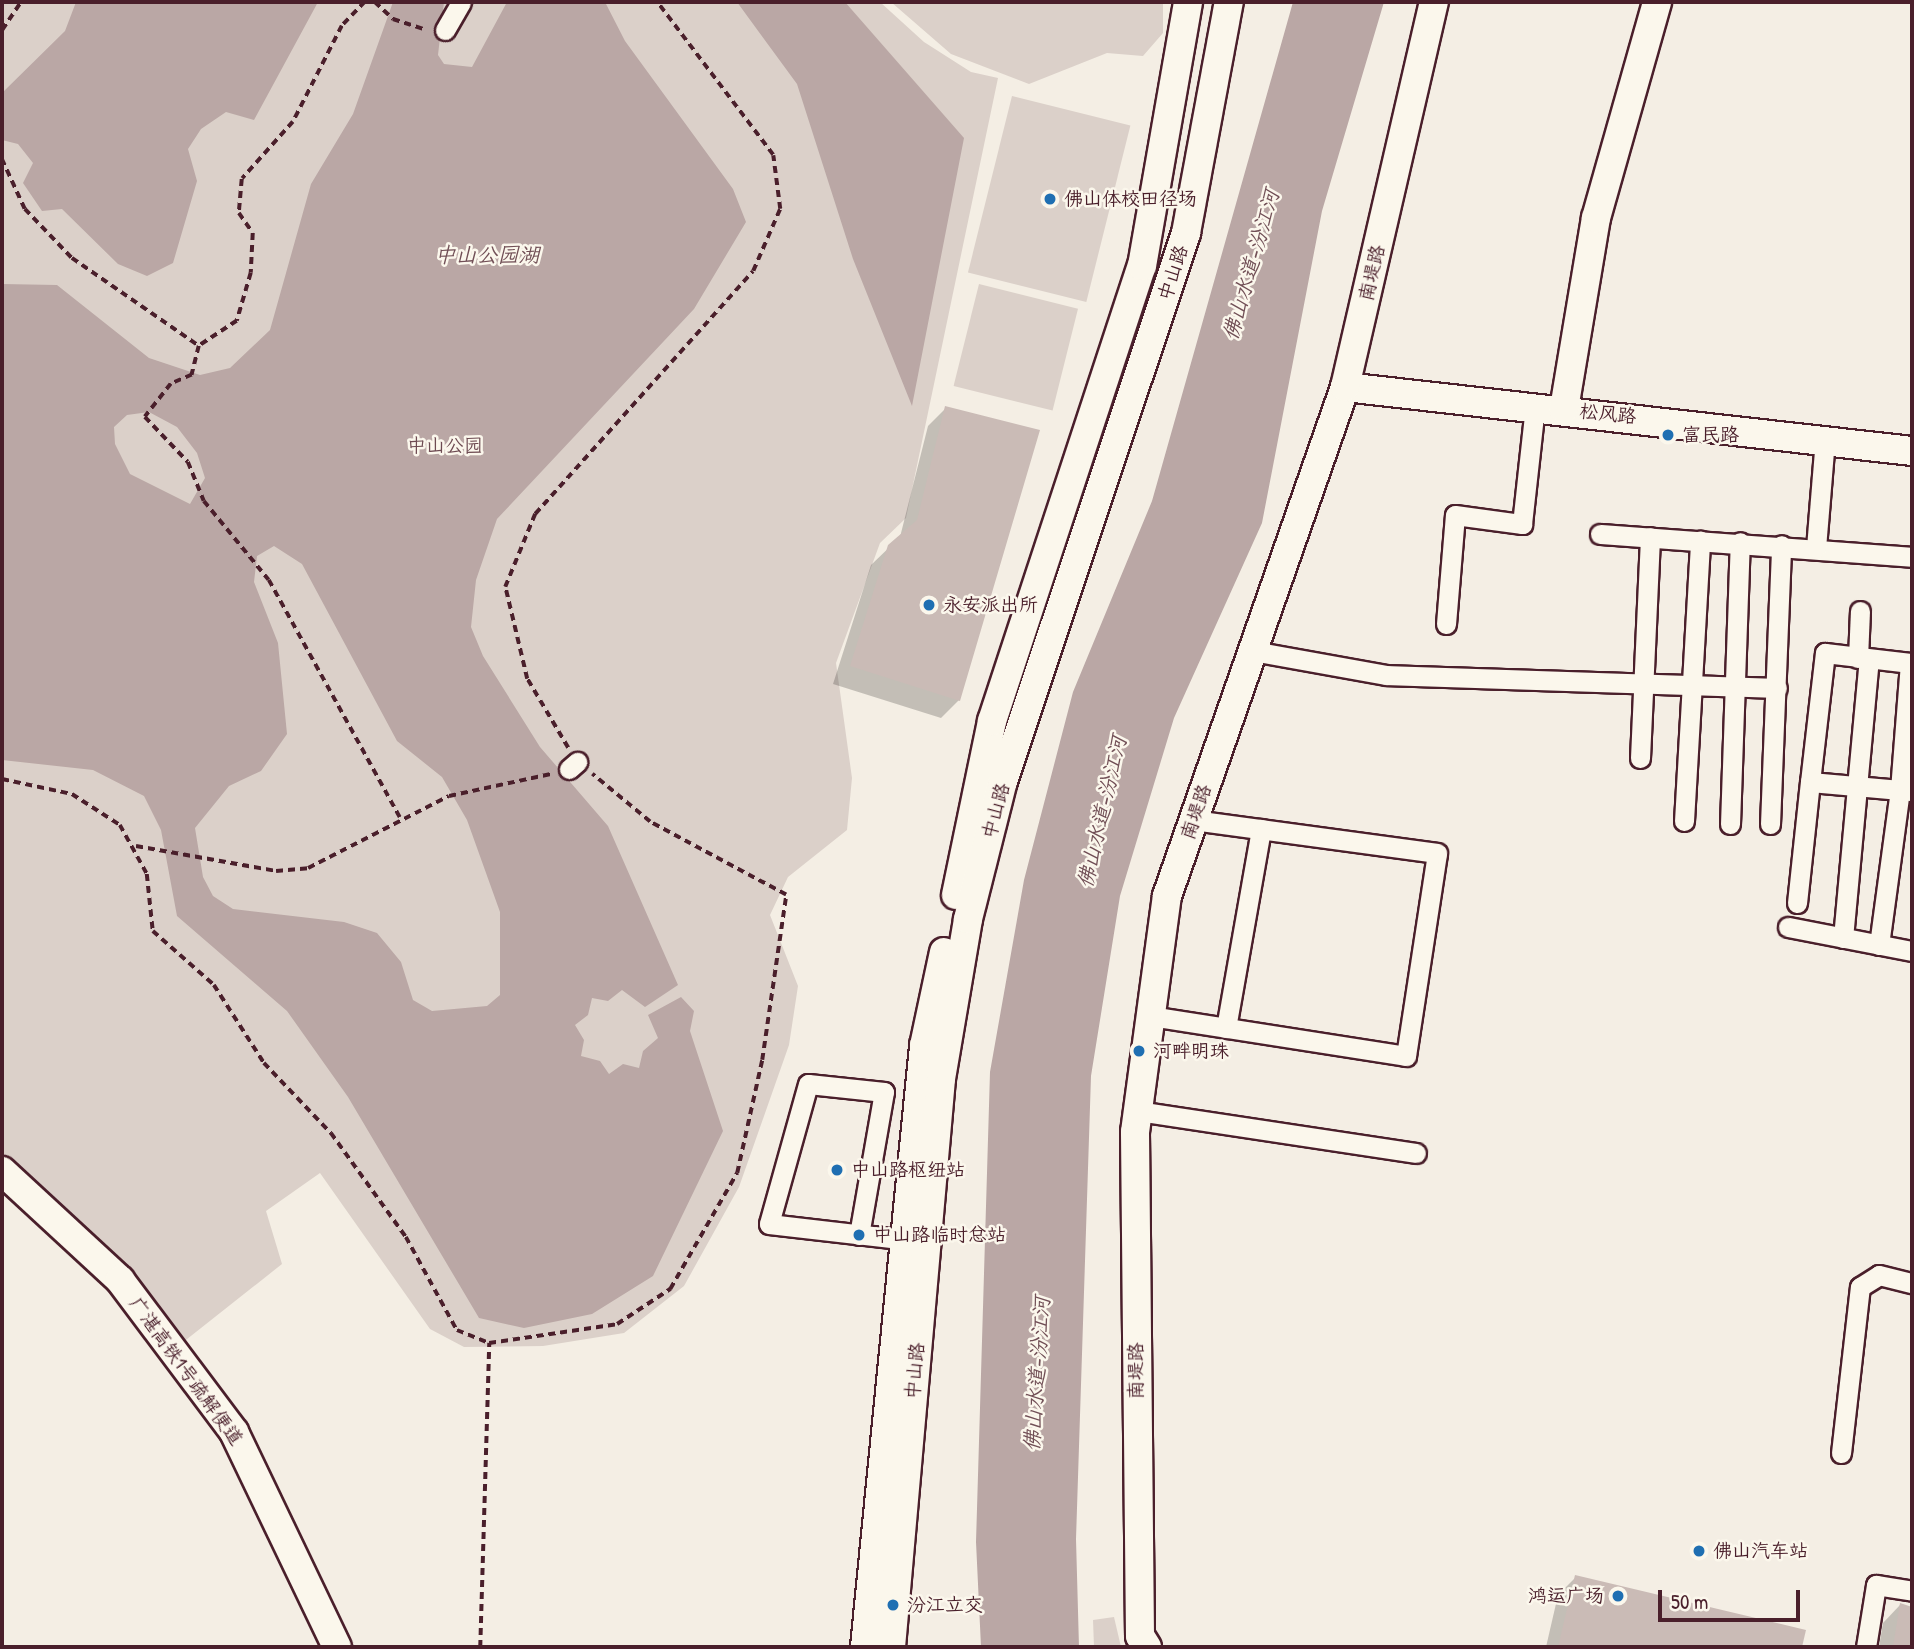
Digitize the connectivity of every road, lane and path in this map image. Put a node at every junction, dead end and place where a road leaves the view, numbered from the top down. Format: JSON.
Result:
{"nodes":[{"id":1,"x":21,"y":2,"type":"edge"},
{"id":2,"x":365,"y":2,"type":"edge"},
{"id":3,"x":375,"y":2,"type":"edge"},
{"id":4,"x":461,"y":2,"type":"edge"},
{"id":5,"x":657,"y":2,"type":"edge"},
{"id":6,"x":1188,"y":2,"type":"edge"},
{"id":7,"x":1229,"y":2,"type":"edge"},
{"id":8,"x":1434,"y":2,"type":"edge"},
{"id":9,"x":1657,"y":2,"type":"edge"},
{"id":10,"x":2,"y":30,"type":"edge"},
{"id":11,"x":445,"y":30,"type":"joint"},
{"id":12,"x":2,"y":159,"type":"edge"},
{"id":13,"x":199,"y":346,"type":"junction"},
{"id":14,"x":1345,"y":387,"type":"junction"},
{"id":15,"x":1535,"y":407,"type":"junction"},
{"id":16,"x":1564,"y":409,"type":"junction"},
{"id":17,"x":1825,"y":439,"type":"junction"},
{"id":18,"x":1912,"y":451,"type":"edge"},
{"id":19,"x":1600,"y":534,"type":"dead end"},
{"id":20,"x":1650,"y":537,"type":"junction"},
{"id":21,"x":1700,"y":540,"type":"junction"},
{"id":22,"x":1740,"y":542,"type":"junction"},
{"id":23,"x":1781,"y":545,"type":"junction"},
{"id":24,"x":1816,"y":548,"type":"junction"},
{"id":25,"x":1912,"y":557,"type":"edge"},
{"id":26,"x":1860,"y":611,"type":"dead end"},
{"id":27,"x":1446,"y":624,"type":"dead end"},
{"id":28,"x":1253,"y":651,"type":"junction"},
{"id":29,"x":1864,"y":658,"type":"junction"},
{"id":30,"x":1911,"y":663,"type":"edge"},
{"id":31,"x":1644,"y":688,"type":"junction"},
{"id":32,"x":1695,"y":688,"type":"junction"},
{"id":33,"x":1734,"y":688,"type":"junction"},
{"id":34,"x":1777,"y":688,"type":"junction"},
{"id":35,"x":1640,"y":758,"type":"dead end"},
{"id":36,"x":573,"y":766,"type":"junction"},
{"id":37,"x":2,"y":779,"type":"edge"},
{"id":38,"x":1810,"y":782,"type":"junction"},
{"id":39,"x":1857,"y":786,"type":"junction"},
{"id":40,"x":1906,"y":791,"type":"edge"},
{"id":41,"x":400,"y":817,"type":"junction"},
{"id":42,"x":1193,"y":820,"type":"junction"},
{"id":43,"x":1684,"y":821,"type":"dead end"},
{"id":44,"x":1730,"y":824,"type":"dead end"},
{"id":45,"x":1770,"y":824,"type":"dead end"},
{"id":46,"x":1261,"y":829,"type":"junction"},
{"id":47,"x":136,"y":846,"type":"junction"},
{"id":48,"x":1797,"y":903,"type":"dead end"},
{"id":49,"x":1788,"y":927,"type":"dead end"},
{"id":50,"x":1843,"y":938,"type":"junction"},
{"id":51,"x":1879,"y":945,"type":"junction"},
{"id":52,"x":1912,"y":951,"type":"edge"},
{"id":53,"x":1150,"y":1016,"type":"junction"},
{"id":54,"x":1226,"y":1028,"type":"junction"},
{"id":55,"x":1138,"y":1111,"type":"junction"},
{"id":56,"x":1416,"y":1153,"type":"dead end"},
{"id":57,"x":2,"y":1171,"type":"edge"},
{"id":58,"x":859,"y":1234,"type":"junction"},
{"id":59,"x":916,"y":1241,"type":"junction"},
{"id":60,"x":1912,"y":1283,"type":"edge"},
{"id":61,"x":489,"y":1343,"type":"junction"},
{"id":62,"x":1841,"y":1453,"type":"dead end"},
{"id":63,"x":1912,"y":1591,"type":"edge"},
{"id":64,"x":337,"y":1647,"type":"edge"},
{"id":65,"x":480,"y":1647,"type":"edge"},
{"id":66,"x":865,"y":1647,"type":"edge"},
{"id":67,"x":891,"y":1647,"type":"edge"},
{"id":68,"x":1147,"y":1647,"type":"edge"},
{"id":69,"x":1867,"y":1647,"type":"edge"}],
"edges":[{"from":1,"to":10,"type":"path"},
{"from":2,"to":13,"type":"path"},
{"from":3,"to":11,"type":"path"},
{"from":4,"to":11,"type":"street"},
{"from":5,"to":36,"type":"path"},
{"from":6,"to":59,"type":"street","name":"中山路"},
{"from":7,"to":59,"type":"street","name":"中山路"},
{"from":8,"to":14,"type":"street","name":"南堤路"},
{"from":9,"to":16,"type":"street"},
{"from":12,"to":13,"type":"path"},
{"from":13,"to":41,"type":"path"},
{"from":14,"to":15,"type":"street","name":"松风路"},
{"from":14,"to":28,"type":"street","name":"南堤路"},
{"from":15,"to":16,"type":"street","name":"松风路"},
{"from":15,"to":27,"type":"street"},
{"from":16,"to":17,"type":"street","name":"松风路"},
{"from":17,"to":18,"type":"street","name":"松风路"},
{"from":17,"to":24,"type":"street"},
{"from":19,"to":20,"type":"street"},
{"from":20,"to":21,"type":"street"},
{"from":20,"to":31,"type":"street"},
{"from":21,"to":22,"type":"street"},
{"from":21,"to":32,"type":"street"},
{"from":22,"to":23,"type":"street"},
{"from":22,"to":33,"type":"street"},
{"from":23,"to":24,"type":"street"},
{"from":23,"to":34,"type":"street"},
{"from":24,"to":25,"type":"street"},
{"from":26,"to":29,"type":"street"},
{"from":28,"to":31,"type":"street"},
{"from":28,"to":42,"type":"street","name":"南堤路"},
{"from":29,"to":30,"type":"street"},
{"from":29,"to":38,"type":"street"},
{"from":29,"to":39,"type":"street"},
{"from":30,"to":40,"type":"street"},
{"from":31,"to":32,"type":"street"},
{"from":31,"to":35,"type":"street"},
{"from":32,"to":33,"type":"street"},
{"from":32,"to":43,"type":"street"},
{"from":33,"to":34,"type":"street"},
{"from":33,"to":44,"type":"street"},
{"from":34,"to":45,"type":"street"},
{"from":36,"to":41,"type":"path"},
{"from":36,"to":61,"type":"path"},
{"from":37,"to":47,"type":"path"},
{"from":38,"to":39,"type":"street"},
{"from":38,"to":48,"type":"street"},
{"from":39,"to":40,"type":"street"},
{"from":39,"to":50,"type":"street"},
{"from":40,"to":51,"type":"street"},
{"from":41,"to":47,"type":"path"},
{"from":42,"to":46,"type":"street"},
{"from":42,"to":53,"type":"street","name":"南堤路"},
{"from":46,"to":54,"type":"street"},
{"from":46,"to":54,"type":"street"},
{"from":47,"to":61,"type":"path"},
{"from":49,"to":50,"type":"street"},
{"from":50,"to":51,"type":"street"},
{"from":51,"to":52,"type":"street"},
{"from":53,"to":54,"type":"street"},
{"from":53,"to":55,"type":"street","name":"南堤路"},
{"from":55,"to":56,"type":"street"},
{"from":55,"to":68,"type":"street","name":"南堤路"},
{"from":57,"to":64,"type":"street","name":"广湛高铁1号疏解便道"},
{"from":58,"to":58,"type":"street"},
{"from":58,"to":59,"type":"street"},
{"from":59,"to":66,"type":"street","name":"中山路"},
{"from":59,"to":67,"type":"street","name":"中山路"},
{"from":60,"to":62,"type":"street"},
{"from":61,"to":65,"type":"path"},
{"from":63,"to":69,"type":"street"}]}
